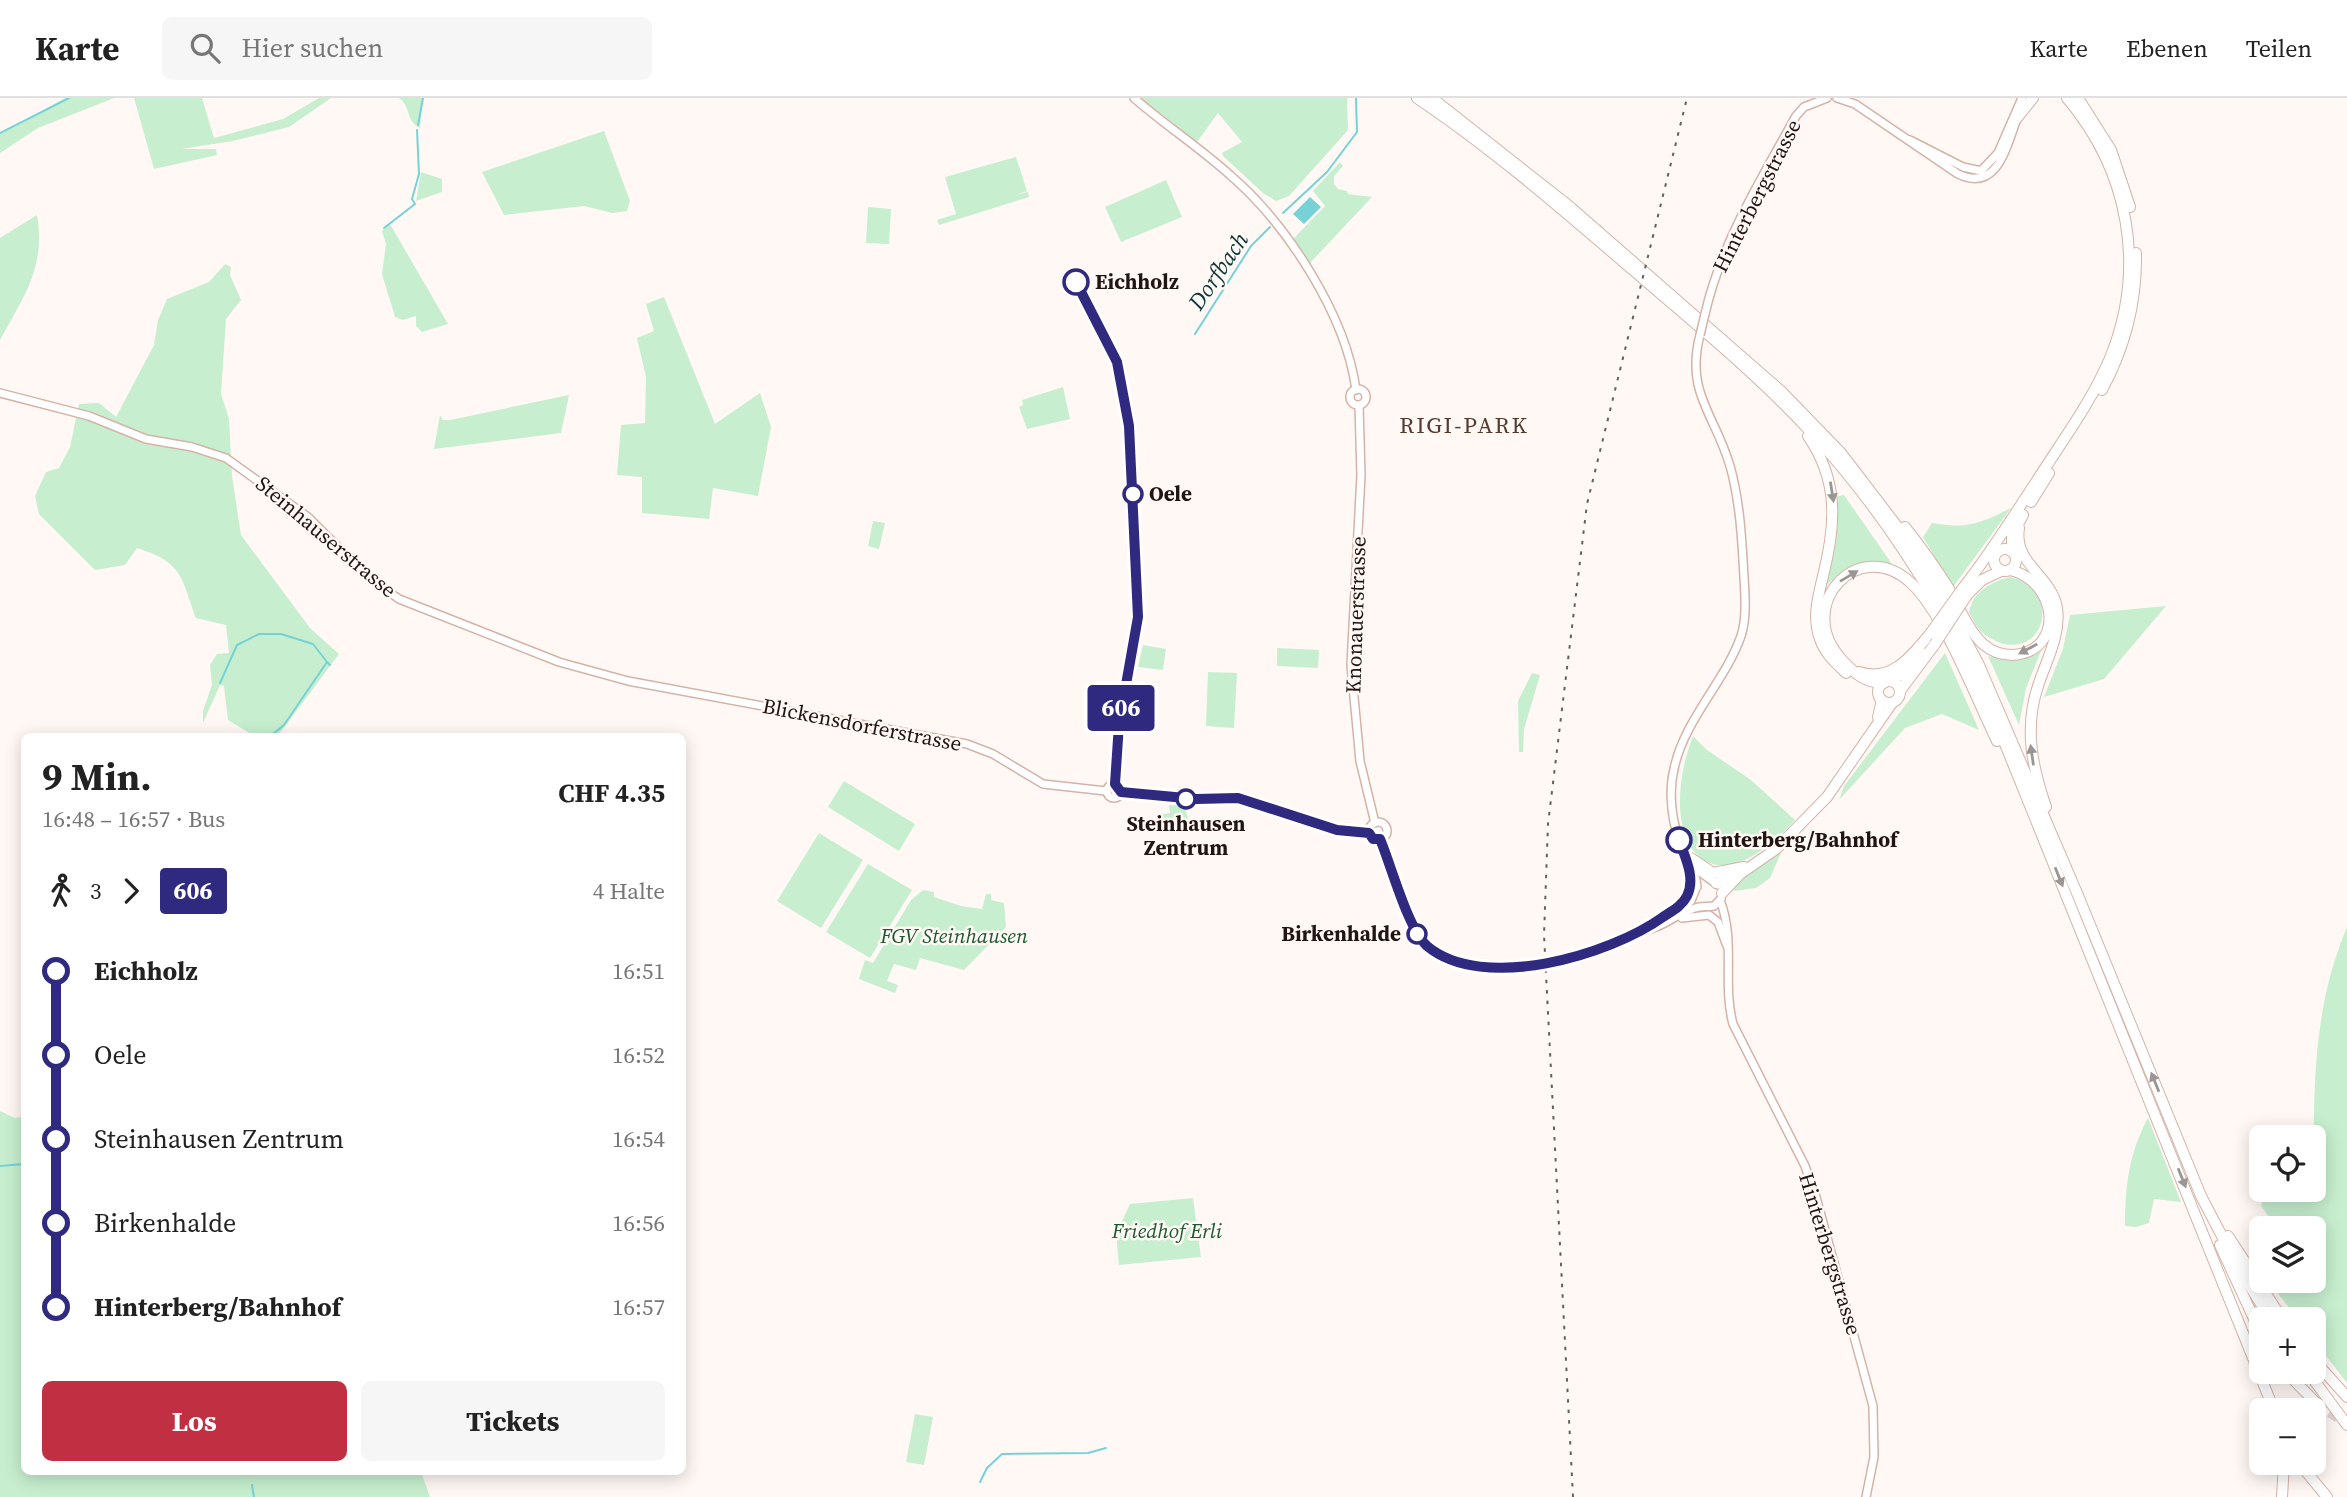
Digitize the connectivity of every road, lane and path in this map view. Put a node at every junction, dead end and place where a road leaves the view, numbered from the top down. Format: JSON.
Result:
{"nodes":[{"id":1,"x":1134,"y":98,"type":"edge"},
{"id":2,"x":1417,"y":98,"type":"edge"},
{"id":3,"x":1432,"y":98,"type":"edge"},
{"id":4,"x":1827,"y":98,"type":"edge"},
{"id":5,"x":1837,"y":98,"type":"edge"},
{"id":6,"x":2022,"y":98,"type":"edge"},
{"id":7,"x":2030,"y":98,"type":"edge"},
{"id":8,"x":2067,"y":98,"type":"edge"},
{"id":9,"x":2079,"y":100,"type":"edge"},
{"id":10,"x":2017,"y":118,"type":"joint"},
{"id":11,"x":1909,"y":140,"type":"junction"},
{"id":12,"x":0,"y":393,"type":"edge"},
{"id":13,"x":1787,"y":407,"type":"junction"},
{"id":14,"x":1827,"y":438,"type":"junction"},
{"id":15,"x":2021,"y":512,"type":"junction"},
{"id":16,"x":1997,"y":554,"type":"junction"},
{"id":17,"x":2010,"y":564,"type":"junction"},
{"id":18,"x":2048,"y":587,"type":"junction"},
{"id":19,"x":1965,"y":591,"type":"junction"},
{"id":20,"x":1932,"y":639,"type":"junction"},
{"id":21,"x":1844,"y":662,"type":"junction"},
{"id":22,"x":610,"y":677,"type":"joint"},
{"id":23,"x":1885,"y":692,"type":"junction"},
{"id":24,"x":2033,"y":814,"type":"junction"},
{"id":25,"x":1375,"y":823,"type":"junction"},
{"id":26,"x":1369,"y":833,"type":"junction"},
{"id":27,"x":1380,"y":839,"type":"junction"},
{"id":28,"x":1686,"y":855,"type":"junction"},
{"id":29,"x":1760,"y":859,"type":"junction"},
{"id":30,"x":1693,"y":867,"type":"junction"},
{"id":31,"x":1740,"y":874,"type":"junction"},
{"id":32,"x":1712,"y":882,"type":"junction"},
{"id":33,"x":1696,"y":889,"type":"junction"},
{"id":34,"x":2077,"y":893,"type":"junction"},
{"id":35,"x":1721,"y":897,"type":"junction"},
{"id":36,"x":1702,"y":906,"type":"junction"},
{"id":37,"x":1712,"y":907,"type":"junction"},
{"id":38,"x":1661,"y":922,"type":"junction"},
{"id":39,"x":1729,"y":942,"type":"junction"},
{"id":40,"x":1730,"y":957,"type":"junction"},
{"id":41,"x":2181,"y":1145,"type":"junction"},
{"id":42,"x":2201,"y":1196,"type":"junction"},
{"id":43,"x":2263,"y":1307,"type":"edge"},
{"id":44,"x":2274,"y":1307,"type":"edge"},
{"id":45,"x":2249,"y":1310,"type":"edge"},
{"id":46,"x":2326,"y":1373,"type":"edge"},
{"id":47,"x":2298,"y":1384,"type":"edge"},
{"id":48,"x":2317,"y":1384,"type":"edge"},
{"id":49,"x":2347,"y":1397,"type":"edge"},
{"id":50,"x":2269,"y":1398,"type":"edge"},
{"id":51,"x":2311,"y":1398,"type":"edge"},
{"id":52,"x":2347,"y":1425,"type":"edge"},
{"id":53,"x":2283,"y":1475,"type":"edge"},
{"id":54,"x":2310,"y":1475,"type":"edge"},
{"id":55,"x":1866,"y":1497,"type":"edge"},
{"id":56,"x":2282,"y":1497,"type":"edge"},
{"id":57,"x":2327,"y":1497,"type":"edge"}],
"edges":[{"from":1,"to":25,"type":"street","name":"Knonauerstrasse"},
{"from":2,"to":13,"type":"highway"},
{"from":3,"to":14,"type":"highway"},
{"from":4,"to":28,"type":"street","name":"Hinterbergstrasse","bridge":true},
{"from":5,"to":11,"type":"street"},
{"from":6,"to":11,"type":"street"},
{"from":7,"to":10,"type":"highway"},
{"from":8,"to":15,"type":"highway"},
{"from":9,"to":15,"type":"highway"},
{"from":10,"to":11,"type":"street"},
{"from":12,"to":22,"type":"street","name":"Steinhauserstrasse"},
{"from":13,"to":23,"type":"highway","one_way":true},
{"from":13,"to":24,"type":"highway"},
{"from":17,"to":14,"type":"highway","one_way":true},
{"from":14,"to":34,"type":"highway"},
{"from":15,"to":16,"type":"highway"},
{"from":15,"to":17,"type":"highway"},
{"from":15,"to":18,"type":"highway"},
{"from":15,"to":19,"type":"highway"},
{"from":16,"to":17,"type":"highway"},
{"from":16,"to":17,"type":"highway"},
{"from":16,"to":19,"type":"highway"},
{"from":17,"to":18,"type":"highway"},
{"from":17,"to":19,"type":"highway"},
{"from":34,"to":18,"type":"highway","one_way":true},
{"from":19,"to":20,"type":"highway","bridge":true},
{"from":20,"to":21,"type":"highway"},
{"from":20,"to":23,"type":"highway"},
{"from":20,"to":23,"type":"highway"},
{"from":21,"to":23,"type":"highway"},
{"from":21,"to":24,"type":"highway","one_way":true},
{"from":22,"to":26,"type":"street","name":"Blickensdorferstrasse"},
{"from":23,"to":29,"type":"highway"},
{"from":24,"to":50,"type":"highway","one_way":true},
{"from":25,"to":26,"type":"street"},
{"from":25,"to":27,"type":"street"},
{"from":26,"to":27,"type":"street"},
{"from":27,"to":38,"type":"street"},
{"from":28,"to":29,"type":"highway"},
{"from":28,"to":30,"type":"street","name":"Hinterbergstrasse"},
{"from":28,"to":38,"type":"street"},
{"from":29,"to":31,"type":"highway"},
{"from":30,"to":32,"type":"street","name":"Hinterbergstrasse"},
{"from":30,"to":33,"type":"street","name":"Hinterbergstrasse"},
{"from":31,"to":32,"type":"highway"},
{"from":31,"to":35,"type":"highway"},
{"from":32,"to":33,"type":"street"},
{"from":32,"to":35,"type":"street"},
{"from":33,"to":36,"type":"street"},
{"from":33,"to":38,"type":"street"},
{"from":41,"to":34,"type":"highway","one_way":true},
{"from":35,"to":37,"type":"street"},
{"from":35,"to":39,"type":"street","name":"Hinterbergstrasse"},
{"from":36,"to":37,"type":"street"},
{"from":36,"to":38,"type":"street"},
{"from":37,"to":39,"type":"street","name":"Hinterbergstrasse"},
{"from":38,"to":40,"type":"street"},
{"from":39,"to":40,"type":"street","name":"Hinterbergstrasse"},
{"from":40,"to":55,"type":"street","name":"Hinterbergstrasse"},
{"from":41,"to":42,"type":"highway"},
{"from":41,"to":44,"type":"highway"},
{"from":42,"to":43,"type":"highway"},
{"from":42,"to":45,"type":"highway"},
{"from":46,"to":49,"type":"highway"},
{"from":47,"to":51,"type":"highway"},
{"from":48,"to":52,"type":"highway"},
{"from":53,"to":56,"type":"highway"},
{"from":54,"to":57,"type":"highway"}]}
